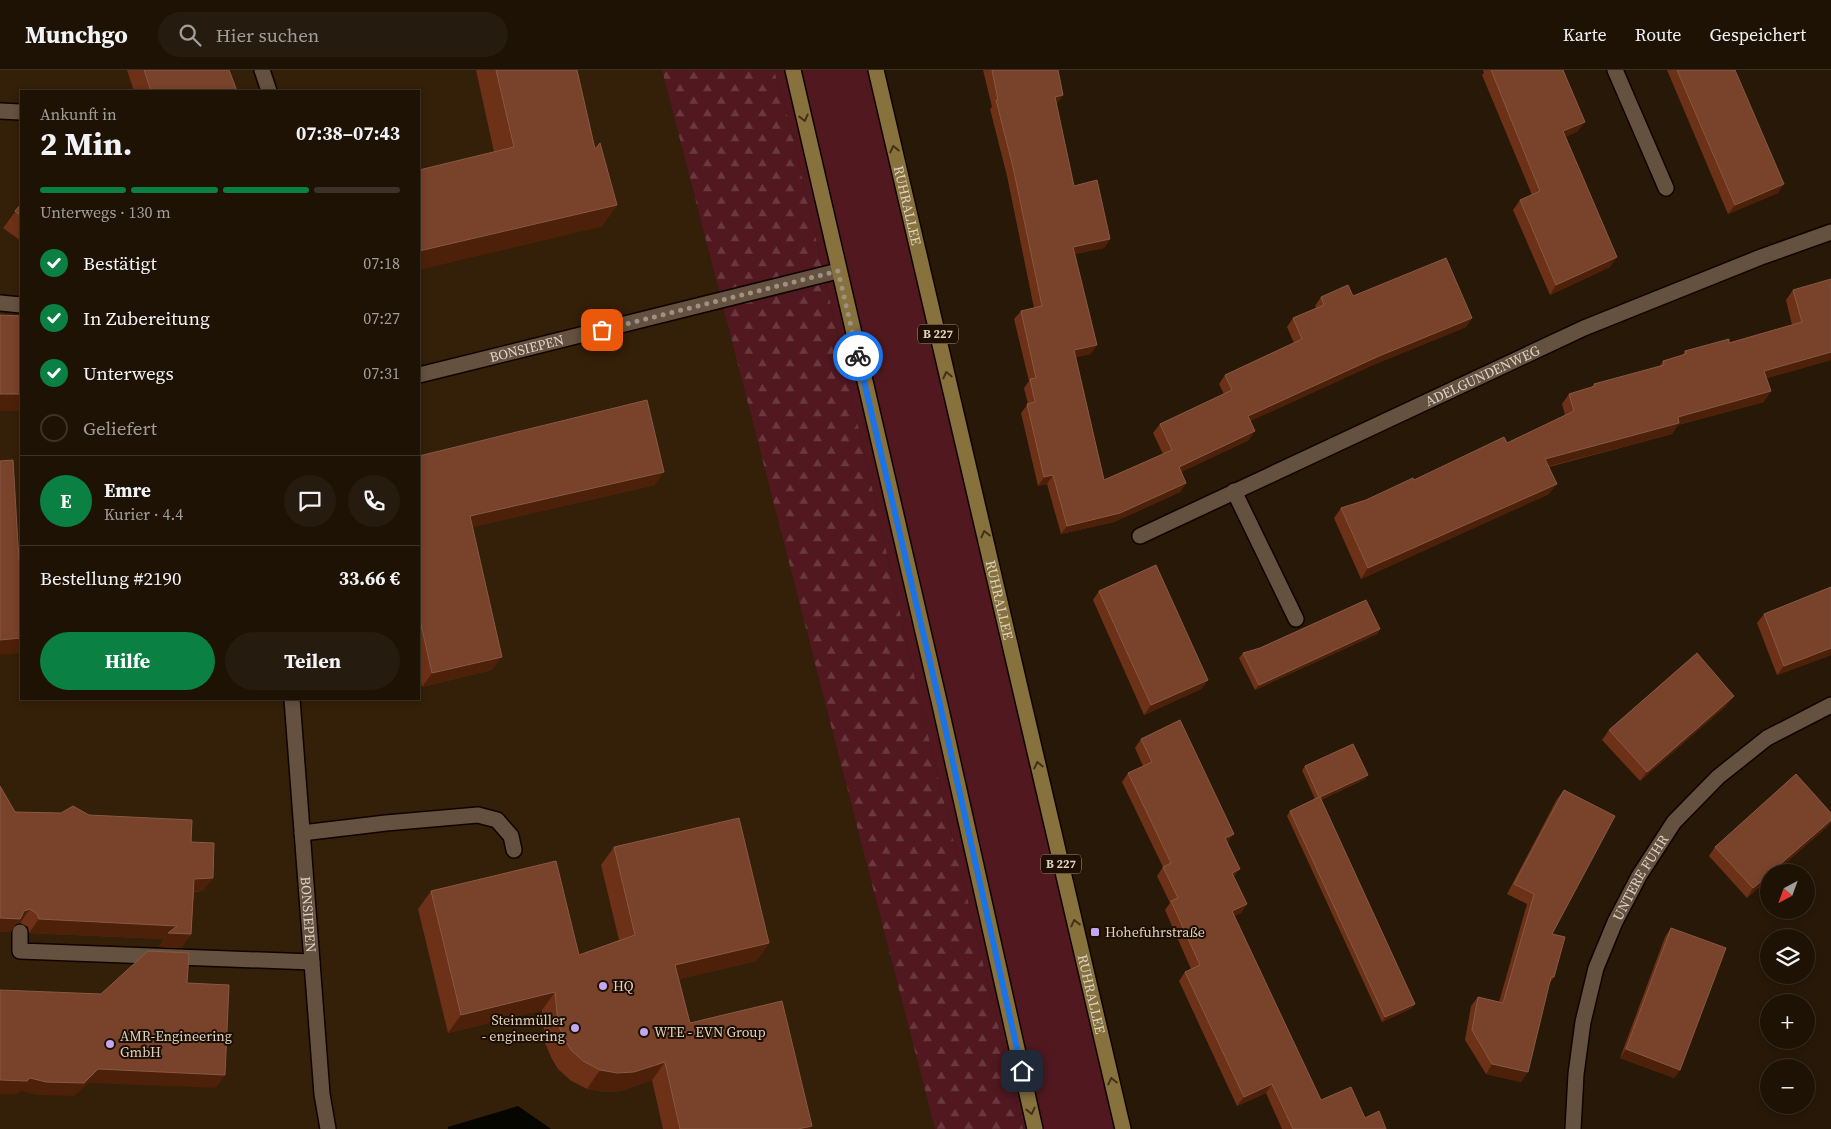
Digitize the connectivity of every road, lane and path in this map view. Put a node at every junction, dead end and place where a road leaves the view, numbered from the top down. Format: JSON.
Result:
{"nodes":[{"id":1,"x":262,"y":70,"type":"edge"},
{"id":2,"x":793,"y":70,"type":"edge"},
{"id":3,"x":876,"y":70,"type":"edge"},
{"id":4,"x":1615,"y":70,"type":"edge"},
{"id":5,"x":269,"y":90,"type":"edge"},
{"id":6,"x":0,"y":111,"type":"edge"},
{"id":7,"x":20,"y":112,"type":"edge"},
{"id":8,"x":1666,"y":188,"type":"dead end"},
{"id":9,"x":1831,"y":232,"type":"edge"},
{"id":10,"x":838,"y":271,"type":"junction"},
{"id":11,"x":0,"y":303,"type":"edge"},
{"id":12,"x":20,"y":305,"type":"edge"},
{"id":13,"x":420,"y":375,"type":"edge"},
{"id":14,"x":1234,"y":491,"type":"junction"},
{"id":15,"x":1140,"y":536,"type":"dead end"},
{"id":16,"x":1296,"y":619,"type":"dead end"},
{"id":17,"x":292,"y":700,"type":"edge"},
{"id":18,"x":1831,"y":705,"type":"edge"},
{"id":19,"x":302,"y":833,"type":"junction"},
{"id":20,"x":514,"y":850,"type":"dead end"},
{"id":21,"x":20,"y":932,"type":"edge"},
{"id":22,"x":312,"y":962,"type":"junction"},
{"id":23,"x":328,"y":1129,"type":"edge"},
{"id":24,"x":1035,"y":1129,"type":"edge"},
{"id":25,"x":1123,"y":1129,"type":"edge"},
{"id":26,"x":1572,"y":1129,"type":"edge"}],
"edges":[{"from":1,"to":5,"type":"street"},
{"from":2,"to":10,"type":"main road","one_way":true},
{"from":25,"to":3,"type":"main road","name":"RUHRALLEE","number":"B 227","one_way":true},
{"from":4,"to":8,"type":"street"},
{"from":6,"to":7,"type":"street"},
{"from":9,"to":14,"type":"street","name":"ADELGUNDENWEG"},
{"from":10,"to":13,"type":"street","name":"BONSIEPEN"},
{"from":10,"to":24,"type":"main road","one_way":true},
{"from":11,"to":12,"type":"street"},
{"from":14,"to":15,"type":"street","name":"ADELGUNDENWEG"},
{"from":14,"to":16,"type":"street"},
{"from":17,"to":19,"type":"street","name":"BONSIEPEN"},
{"from":18,"to":26,"type":"street","name":"UNTERE FUHR"},
{"from":19,"to":20,"type":"street"},
{"from":19,"to":22,"type":"street","name":"BONSIEPEN"},
{"from":21,"to":22,"type":"street"},
{"from":22,"to":23,"type":"street","name":"BONSIEPEN"}]}
